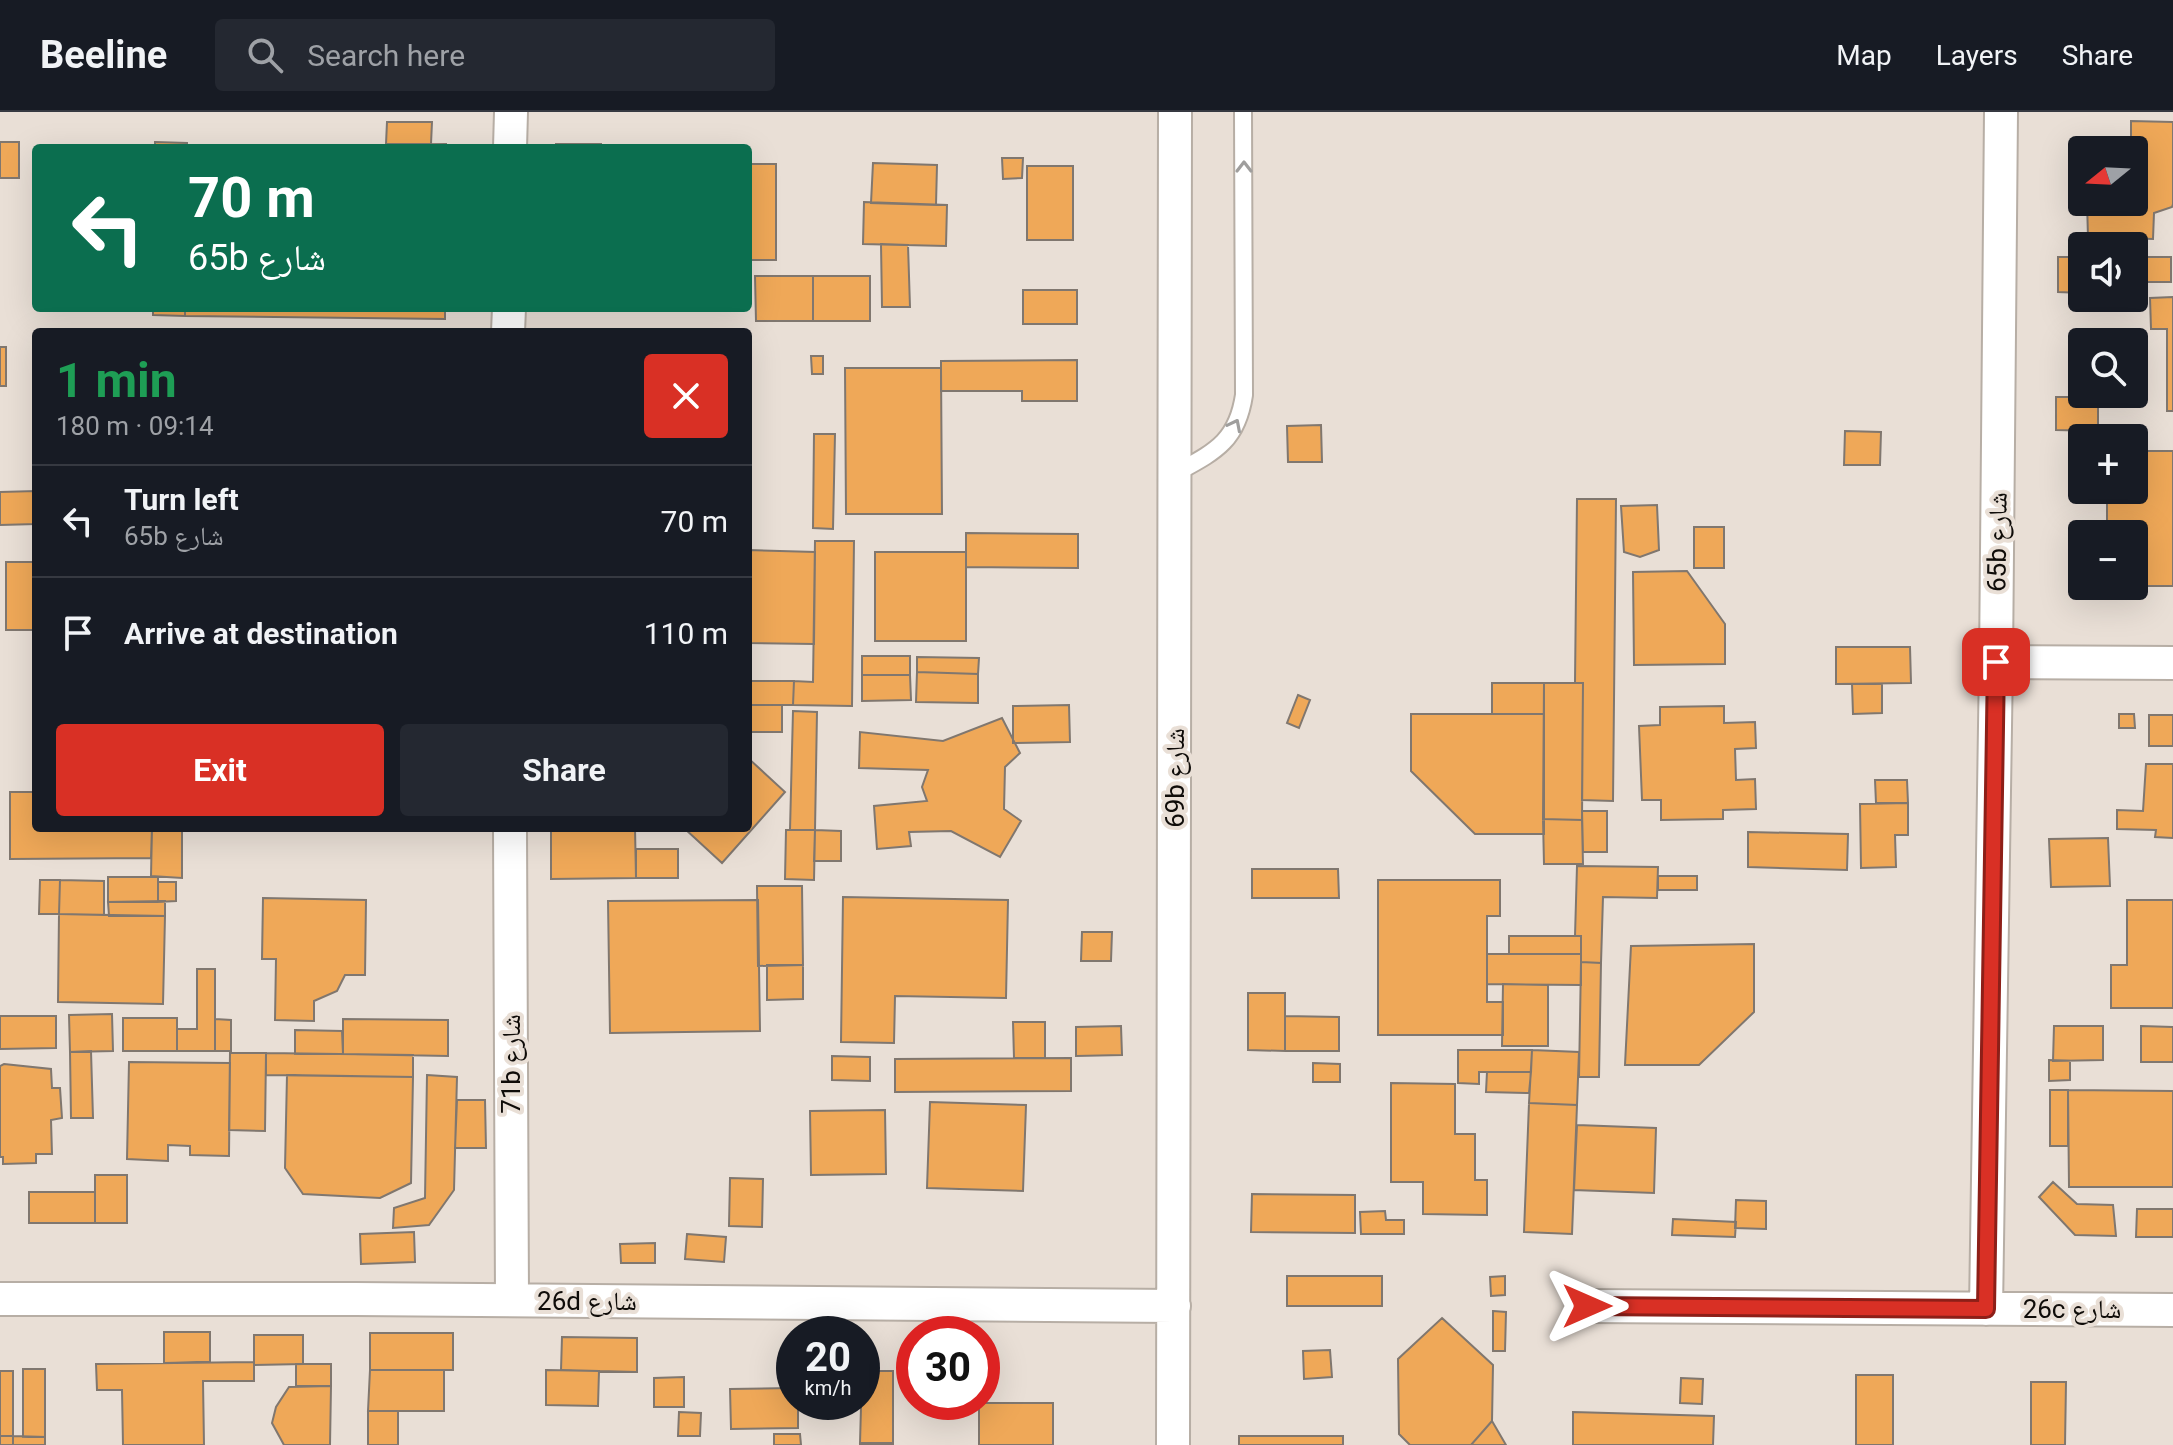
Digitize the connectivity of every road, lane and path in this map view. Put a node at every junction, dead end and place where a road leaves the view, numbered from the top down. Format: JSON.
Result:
{"nodes":[{"id":1,"x":511,"y":112,"type":"edge"},
{"id":2,"x":1175,"y":112,"type":"edge"},
{"id":3,"x":1243,"y":112,"type":"edge"},
{"id":4,"x":2001,"y":112,"type":"edge"},
{"id":5,"x":510,"y":144,"type":"edge"},
{"id":6,"x":1176,"y":473,"type":"junction"},
{"id":7,"x":1996,"y":662,"type":"junction"},
{"id":8,"x":2173,"y":663,"type":"edge"},
{"id":9,"x":510,"y":832,"type":"edge"},
{"id":10,"x":0,"y":1299,"type":"edge"},
{"id":11,"x":512,"y":1300,"type":"junction"},
{"id":12,"x":1174,"y":1306,"type":"junction"},
{"id":13,"x":1587,"y":1306,"type":"dead end"},
{"id":14,"x":1986,"y":1309,"type":"junction"},
{"id":15,"x":2173,"y":1310,"type":"edge"},
{"id":16,"x":1173,"y":1445,"type":"edge"}],
"edges":[{"from":1,"to":5,"type":"street"},
{"from":2,"to":6,"type":"street","name":"69b شارع"},
{"from":6,"to":3,"type":"lane","one_way":true},
{"from":4,"to":7,"type":"street","name":"65b شارع"},
{"from":6,"to":12,"type":"street","name":"69b شارع"},
{"from":7,"to":8,"type":"street"},
{"from":7,"to":14,"type":"street","name":"65b شارع"},
{"from":9,"to":11,"type":"street","name":"71b شارع"},
{"from":10,"to":11,"type":"street","name":"26d شارع"},
{"from":11,"to":12,"type":"street","name":"26d شارع"},
{"from":12,"to":16,"type":"street","name":"69b شارع"},
{"from":13,"to":14,"type":"street","name":"26c شارع"},
{"from":14,"to":15,"type":"street","name":"26c شارع"}]}
